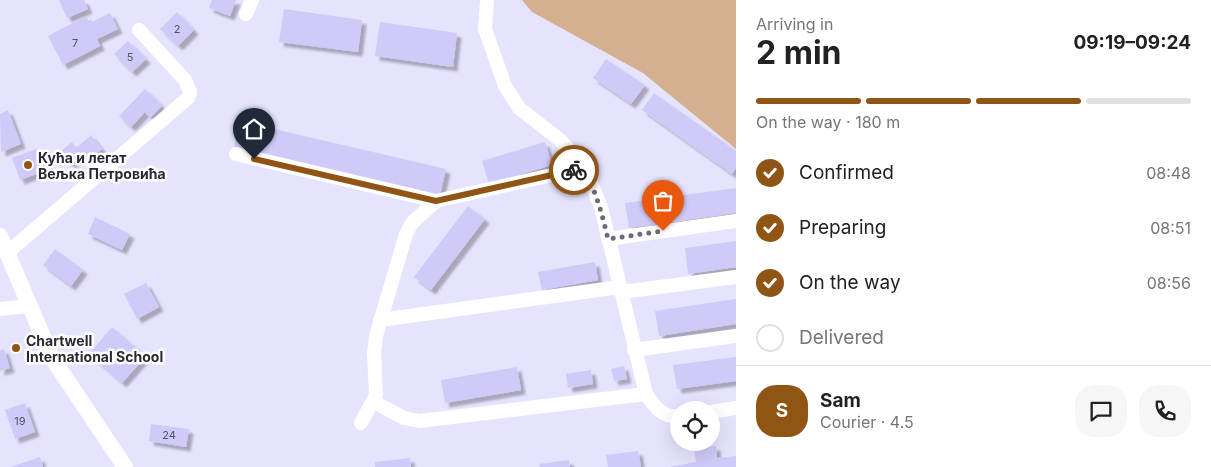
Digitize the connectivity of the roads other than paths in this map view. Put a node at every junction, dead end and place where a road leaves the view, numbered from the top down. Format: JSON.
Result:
{"nodes":[{"id":1,"x":252,"y":0,"type":"edge"},
{"id":2,"x":487,"y":0,"type":"edge"},
{"id":3,"x":246,"y":14,"type":"dead end"},
{"id":4,"x":139,"y":30,"type":"dead end"},
{"id":5,"x":236,"y":154,"type":"dead end"},
{"id":6,"x":583,"y":168,"type":"junction"},
{"id":7,"x":436,"y":201,"type":"junction"},
{"id":8,"x":736,"y":221,"type":"edge"},
{"id":9,"x":0,"y":236,"type":"edge"},
{"id":10,"x":608,"y":239,"type":"junction"},
{"id":11,"x":7,"y":253,"type":"junction"},
{"id":12,"x":736,"y":277,"type":"edge"},
{"id":13,"x":621,"y":289,"type":"junction"},
{"id":14,"x":28,"y":306,"type":"junction"},
{"id":15,"x":0,"y":309,"type":"edge"},
{"id":16,"x":380,"y":320,"type":"junction"},
{"id":17,"x":736,"y":336,"type":"edge"},
{"id":18,"x":634,"y":350,"type":"junction"},
{"id":19,"x":646,"y":394,"type":"junction"},
{"id":20,"x":374,"y":402,"type":"junction"},
{"id":21,"x":736,"y":408,"type":"edge"},
{"id":22,"x":720,"y":411,"type":"edge"},
{"id":23,"x":670,"y":417,"type":"edge"},
{"id":24,"x":361,"y":423,"type":"dead end"},
{"id":25,"x":123,"y":466,"type":"edge"}],
"edges":[{"from":1,"to":3,"type":"street"},
{"from":2,"to":6,"type":"street"},
{"from":4,"to":11,"type":"street"},
{"from":5,"to":7,"type":"street"},
{"from":6,"to":7,"type":"street"},
{"from":6,"to":10,"type":"street"},
{"from":7,"to":16,"type":"street"},
{"from":8,"to":10,"type":"street"},
{"from":9,"to":11,"type":"main road"},
{"from":10,"to":13,"type":"street"},
{"from":11,"to":14,"type":"main road"},
{"from":12,"to":13,"type":"street"},
{"from":13,"to":16,"type":"street"},
{"from":13,"to":18,"type":"street"},
{"from":14,"to":15,"type":"street"},
{"from":14,"to":25,"type":"main road"},
{"from":16,"to":20,"type":"street"},
{"from":17,"to":18,"type":"street"},
{"from":18,"to":19,"type":"street"},
{"from":19,"to":20,"type":"street"},
{"from":19,"to":23,"type":"street"},
{"from":20,"to":24,"type":"street"},
{"from":21,"to":22,"type":"street"}]}
